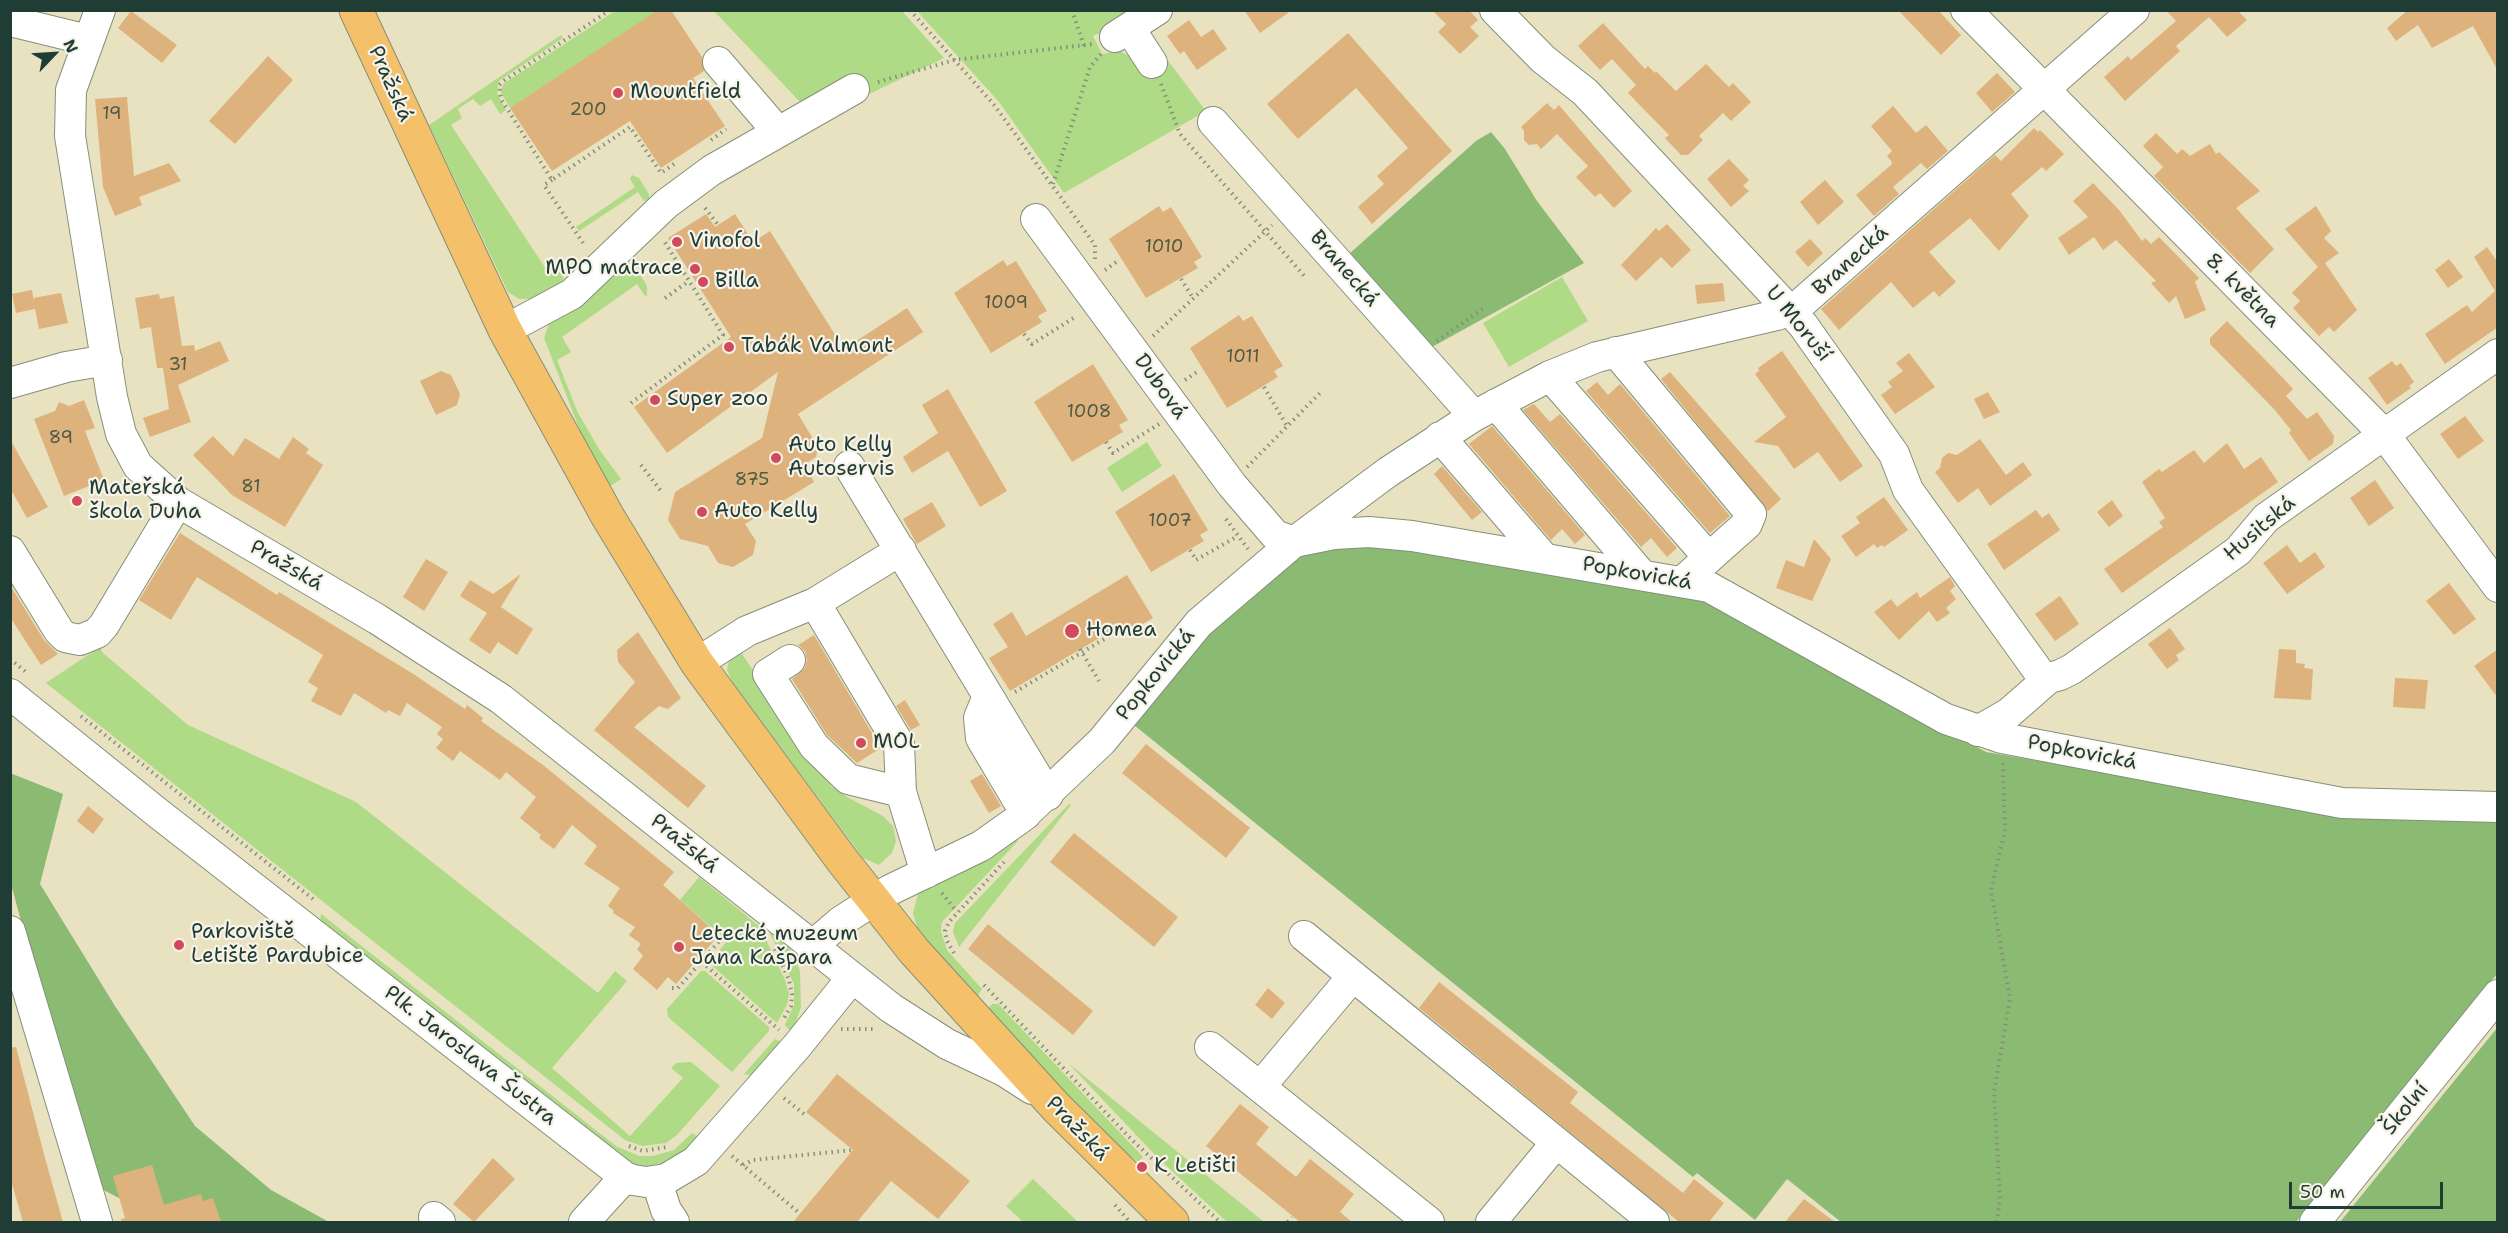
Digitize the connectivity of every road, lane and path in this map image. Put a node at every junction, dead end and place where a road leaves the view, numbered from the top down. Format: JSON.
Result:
{"nodes":[{"id":1,"x":100,"y":10,"type":"edge"},
{"id":2,"x":356,"y":10,"type":"edge"},
{"id":3,"x":610,"y":10,"type":"edge"},
{"id":4,"x":910,"y":10,"type":"edge"},
{"id":5,"x":1072,"y":10,"type":"edge"},
{"id":6,"x":1157,"y":10,"type":"edge"},
{"id":7,"x":1495,"y":10,"type":"edge"},
{"id":8,"x":1966,"y":10,"type":"edge"},
{"id":9,"x":2134,"y":10,"type":"edge"},
{"id":10,"x":10,"y":21,"type":"edge"},
{"id":11,"x":1123,"y":33,"type":"junction"},
{"id":12,"x":88,"y":39,"type":"junction"},
{"id":13,"x":1084,"y":46,"type":"junction"},
{"id":14,"x":954,"y":60,"type":"junction"},
{"id":15,"x":718,"y":62,"type":"dead end"},
{"id":16,"x":1152,"y":63,"type":"dead end"},
{"id":17,"x":854,"y":89,"type":"joint"},
{"id":18,"x":2043,"y":90,"type":"junction"},
{"id":19,"x":1171,"y":106,"type":"dead end"},
{"id":20,"x":1213,"y":122,"type":"dead end"},
{"id":21,"x":726,"y":129,"type":"dead end"},
{"id":22,"x":778,"y":132,"type":"junction"},
{"id":23,"x":708,"y":142,"type":"dead end"},
{"id":24,"x":680,"y":160,"type":"dead end"},
{"id":25,"x":552,"y":180,"type":"junction"},
{"id":26,"x":1052,"y":184,"type":"junction"},
{"id":27,"x":1290,"y":208,"type":"junction"},
{"id":28,"x":699,"y":212,"type":"dead end"},
{"id":29,"x":1036,"y":219,"type":"dead end"},
{"id":30,"x":718,"y":225,"type":"dead end"},
{"id":31,"x":1265,"y":231,"type":"junction"},
{"id":32,"x":661,"y":236,"type":"dead end"},
{"id":33,"x":583,"y":243,"type":"dead end"},
{"id":34,"x":1078,"y":276,"type":"junction"},
{"id":35,"x":1306,"y":278,"type":"dead end"},
{"id":36,"x":1180,"y":279,"type":"dead end"},
{"id":37,"x":689,"y":281,"type":"junction"},
{"id":38,"x":665,"y":298,"type":"dead end"},
{"id":39,"x":1193,"y":298,"type":"junction"},
{"id":40,"x":1484,"y":308,"type":"dead end"},
{"id":41,"x":1790,"y":310,"type":"junction"},
{"id":42,"x":505,"y":330,"type":"junction"},
{"id":43,"x":1436,"y":341,"type":"dead end"},
{"id":44,"x":1616,"y":352,"type":"junction"},
{"id":45,"x":1135,"y":353,"type":"junction"},
{"id":46,"x":2498,"y":354,"type":"edge"},
{"id":47,"x":107,"y":360,"type":"junction"},
{"id":48,"x":1550,"y":376,"type":"junction"},
{"id":49,"x":10,"y":383,"type":"edge"},
{"id":50,"x":1263,"y":387,"type":"dead end"},
{"id":51,"x":1322,"y":391,"type":"dead end"},
{"id":52,"x":631,"y":403,"type":"dead end"},
{"id":53,"x":1485,"y":410,"type":"junction"},
{"id":54,"x":1160,"y":424,"type":"dead end"},
{"id":55,"x":1287,"y":426,"type":"junction"},
{"id":56,"x":2384,"y":434,"type":"junction"},
{"id":57,"x":1440,"y":437,"type":"junction"},
{"id":58,"x":1107,"y":442,"type":"dead end"},
{"id":59,"x":641,"y":465,"type":"dead end"},
{"id":60,"x":849,"y":466,"type":"dead end"},
{"id":61,"x":1232,"y":485,"type":"junction"},
{"id":62,"x":661,"y":491,"type":"dead end"},
{"id":63,"x":178,"y":502,"type":"junction"},
{"id":64,"x":1238,"y":536,"type":"dead end"},
{"id":65,"x":1294,"y":542,"type":"junction"},
{"id":66,"x":901,"y":550,"type":"junction"},
{"id":67,"x":1190,"y":550,"type":"dead end"},
{"id":68,"x":10,"y":551,"type":"edge"},
{"id":69,"x":1544,"y":558,"type":"junction"},
{"id":70,"x":1709,"y":558,"type":"junction"},
{"id":71,"x":1641,"y":574,"type":"junction"},
{"id":72,"x":1684,"y":580,"type":"junction"},
{"id":73,"x":2498,"y":587,"type":"edge"},
{"id":74,"x":815,"y":603,"type":"junction"},
{"id":75,"x":1123,"y":628,"type":"dead end"},
{"id":76,"x":1081,"y":651,"type":"junction"},
{"id":77,"x":10,"y":659,"type":"edge"},
{"id":78,"x":790,"y":660,"type":"dead end"},
{"id":79,"x":697,"y":663,"type":"junction"},
{"id":80,"x":2049,"y":678,"type":"junction"},
{"id":81,"x":1099,"y":681,"type":"dead end"},
{"id":82,"x":20,"y":684,"type":"edge"},
{"id":83,"x":998,"y":696,"type":"junction"},
{"id":84,"x":2026,"y":699,"type":"junction"},
{"id":85,"x":76,"y":712,"type":"dead end"},
{"id":86,"x":2003,"y":737,"type":"junction"},
{"id":87,"x":901,"y":792,"type":"junction"},
{"id":88,"x":1048,"y":795,"type":"junction"},
{"id":89,"x":2498,"y":807,"type":"edge"},
{"id":90,"x":1026,"y":814,"type":"junction"},
{"id":91,"x":1012,"y":854,"type":"dead end"},
{"id":92,"x":926,"y":873,"type":"junction"},
{"id":93,"x":873,"y":900,"type":"junction"},
{"id":94,"x":317,"y":903,"type":"dead end"},
{"id":95,"x":10,"y":931,"type":"edge"},
{"id":96,"x":1304,"y":936,"type":"dead end"},
{"id":97,"x":723,"y":938,"type":"dead end"},
{"id":98,"x":772,"y":943,"type":"dead end"},
{"id":99,"x":811,"y":946,"type":"junction"},
{"id":100,"x":959,"y":959,"type":"dead end"},
{"id":101,"x":702,"y":962,"type":"junction"},
{"id":102,"x":975,"y":976,"type":"dead end"},
{"id":103,"x":1353,"y":976,"type":"junction"},
{"id":104,"x":851,"y":979,"type":"junction"},
{"id":105,"x":672,"y":988,"type":"dead end"},
{"id":106,"x":2498,"y":995,"type":"edge"},
{"id":107,"x":881,"y":1029,"type":"dead end"},
{"id":108,"x":833,"y":1031,"type":"dead end"},
{"id":109,"x":781,"y":1037,"type":"junction"},
{"id":110,"x":1210,"y":1047,"type":"dead end"},
{"id":111,"x":1260,"y":1087,"type":"junction"},
{"id":112,"x":1056,"y":1107,"type":"junction"},
{"id":113,"x":715,"y":1140,"type":"junction"},
{"id":114,"x":623,"y":1143,"type":"dead end"},
{"id":115,"x":1556,"y":1143,"type":"junction"},
{"id":116,"x":672,"y":1144,"type":"dead end"},
{"id":117,"x":853,"y":1150,"type":"dead end"},
{"id":118,"x":743,"y":1165,"type":"junction"},
{"id":119,"x":625,"y":1177,"type":"junction"},
{"id":120,"x":657,"y":1182,"type":"junction"},
{"id":121,"x":1109,"y":1198,"type":"dead end"},
{"id":122,"x":798,"y":1212,"type":"dead end"},
{"id":123,"x":1292,"y":1217,"type":"dead end"},
{"id":124,"x":97,"y":1222,"type":"edge"},
{"id":125,"x":584,"y":1222,"type":"edge"},
{"id":126,"x":674,"y":1222,"type":"edge"},
{"id":127,"x":1130,"y":1222,"type":"edge"},
{"id":128,"x":1172,"y":1222,"type":"edge"},
{"id":129,"x":1220,"y":1222,"type":"edge"},
{"id":130,"x":1288,"y":1222,"type":"edge"},
{"id":131,"x":1429,"y":1222,"type":"edge"},
{"id":132,"x":1491,"y":1222,"type":"edge"},
{"id":133,"x":1654,"y":1222,"type":"edge"},
{"id":134,"x":1997,"y":1222,"type":"edge"},
{"id":135,"x":2315,"y":1222,"type":"edge"}],
"edges":[{"from":1,"to":12,"type":"street","name":"Pražská"},
{"from":2,"to":42,"type":"main road","name":"Pražská"},
{"from":3,"to":25,"type":"path"},
{"from":4,"to":14,"type":"path"},
{"from":5,"to":13,"type":"path"},
{"from":6,"to":11,"type":"street"},
{"from":7,"to":41,"type":"street","name":"U Moruší"},
{"from":8,"to":18,"type":"street","name":"8. května"},
{"from":9,"to":18,"type":"street","name":"Branecká"},
{"from":10,"to":12,"type":"street"},
{"from":11,"to":13,"type":"path"},
{"from":11,"to":16,"type":"street"},
{"from":11,"to":26,"type":"path"},
{"from":12,"to":47,"type":"street","name":"Pražská"},
{"from":13,"to":14,"type":"path"},
{"from":14,"to":17,"type":"path"},
{"from":14,"to":26,"type":"path"},
{"from":15,"to":22,"type":"street"},
{"from":17,"to":22,"type":"street"},
{"from":18,"to":41,"type":"street","name":"Branecká"},
{"from":18,"to":56,"type":"street","name":"8. května"},
{"from":19,"to":31,"type":"path"},
{"from":20,"to":27,"type":"street","name":"Branecká"},
{"from":21,"to":23,"type":"path"},
{"from":22,"to":42,"type":"street"},
{"from":24,"to":25,"type":"path"},
{"from":25,"to":33,"type":"path"},
{"from":26,"to":34,"type":"path"},
{"from":27,"to":31,"type":"path"},
{"from":27,"to":53,"type":"street","name":"Branecká"},
{"from":28,"to":30,"type":"path"},
{"from":29,"to":34,"type":"street","name":"Dubová"},
{"from":31,"to":35,"type":"path"},
{"from":31,"to":39,"type":"path"},
{"from":32,"to":37,"type":"path"},
{"from":34,"to":45,"type":"street","name":"Dubová"},
{"from":36,"to":39,"type":"path"},
{"from":37,"to":38,"type":"path"},
{"from":37,"to":52,"type":"path"},
{"from":39,"to":45,"type":"path"},
{"from":40,"to":43,"type":"path"},
{"from":41,"to":44,"type":"street","name":"Branecká"},
{"from":41,"to":80,"type":"street","name":"U Moruší"},
{"from":42,"to":79,"type":"main road","name":"Pražská"},
{"from":44,"to":48,"type":"street","name":"Branecká"},
{"from":44,"to":70,"type":"street"},
{"from":45,"to":61,"type":"street","name":"Dubová"},
{"from":46,"to":56,"type":"street","name":"Husitská"},
{"from":47,"to":49,"type":"street"},
{"from":47,"to":63,"type":"street","name":"Pražská"},
{"from":48,"to":53,"type":"street","name":"Branecká"},
{"from":48,"to":70,"type":"street"},
{"from":50,"to":55,"type":"path"},
{"from":51,"to":55,"type":"path"},
{"from":53,"to":57,"type":"street","name":"Branecká"},
{"from":53,"to":71,"type":"street"},
{"from":54,"to":58,"type":"path"},
{"from":55,"to":61,"type":"path"},
{"from":56,"to":73,"type":"street","name":"8. května"},
{"from":56,"to":80,"type":"street","name":"Husitská"},
{"from":57,"to":65,"type":"street","name":"Branecká"},
{"from":57,"to":69,"type":"street"},
{"from":59,"to":62,"type":"path"},
{"from":60,"to":66,"type":"street"},
{"from":61,"to":65,"type":"street","name":"Dubová"},
{"from":63,"to":68,"type":"street"},
{"from":63,"to":99,"type":"street","name":"Pražská"},
{"from":64,"to":67,"type":"path"},
{"from":65,"to":69,"type":"street","name":"Popkovická"},
{"from":65,"to":88,"type":"street","name":"Popkovická"},
{"from":66,"to":74,"type":"street"},
{"from":66,"to":83,"type":"street"},
{"from":69,"to":71,"type":"street","name":"Popkovická"},
{"from":70,"to":72,"type":"street"},
{"from":71,"to":72,"type":"street","name":"Popkovická"},
{"from":72,"to":86,"type":"street","name":"Popkovická"},
{"from":74,"to":79,"type":"street"},
{"from":74,"to":87,"type":"street"},
{"from":75,"to":76,"type":"path"},
{"from":76,"to":81,"type":"path"},
{"from":76,"to":83,"type":"path"},
{"from":77,"to":82,"type":"path"},
{"from":78,"to":87,"type":"street"},
{"from":79,"to":93,"type":"main road","name":"Pražská"},
{"from":80,"to":84,"type":"street","name":"Husitská"},
{"from":82,"to":119,"type":"street","name":"Plk. Jaroslava Šustra"},
{"from":83,"to":88,"type":"street"},
{"from":83,"to":90,"type":"street"},
{"from":84,"to":86,"type":"street"},
{"from":84,"to":86,"type":"street","name":"Husitská"},
{"from":85,"to":94,"type":"path"},
{"from":86,"to":89,"type":"street","name":"Popkovická"},
{"from":86,"to":134,"type":"path"},
{"from":87,"to":92,"type":"street"},
{"from":88,"to":90,"type":"street","name":"Popkovická"},
{"from":90,"to":92,"type":"street","name":"Popkovická"},
{"from":91,"to":100,"type":"path"},
{"from":92,"to":93,"type":"street","name":"Popkovická"},
{"from":93,"to":99,"type":"street","name":"Popkovická"},
{"from":93,"to":112,"type":"main road","name":"Pražská"},
{"from":95,"to":124,"type":"street"},
{"from":96,"to":103,"type":"street"},
{"from":97,"to":101,"type":"path"},
{"from":98,"to":109,"type":"path"},
{"from":99,"to":104,"type":"street","name":"Pražská"},
{"from":101,"to":105,"type":"path"},
{"from":101,"to":109,"type":"path"},
{"from":102,"to":129,"type":"path"},
{"from":103,"to":111,"type":"street"},
{"from":103,"to":115,"type":"street"},
{"from":104,"to":109,"type":"street"},
{"from":104,"to":112,"type":"street","name":"Pražská"},
{"from":106,"to":135,"type":"street","name":"Školní"},
{"from":107,"to":108,"type":"path"},
{"from":109,"to":113,"type":"street"},
{"from":110,"to":111,"type":"street"},
{"from":111,"to":131,"type":"street"},
{"from":112,"to":128,"type":"main road","name":"Pražská"},
{"from":113,"to":118,"type":"path"},
{"from":113,"to":120,"type":"street"},
{"from":114,"to":116,"type":"path"},
{"from":115,"to":132,"type":"street"},
{"from":115,"to":133,"type":"street"},
{"from":117,"to":118,"type":"path"},
{"from":118,"to":122,"type":"path"},
{"from":119,"to":120,"type":"street","name":"Plk. Jaroslava Šustra"},
{"from":119,"to":125,"type":"street"},
{"from":120,"to":126,"type":"street"},
{"from":121,"to":127,"type":"path"},
{"from":123,"to":130,"type":"path"}]}
